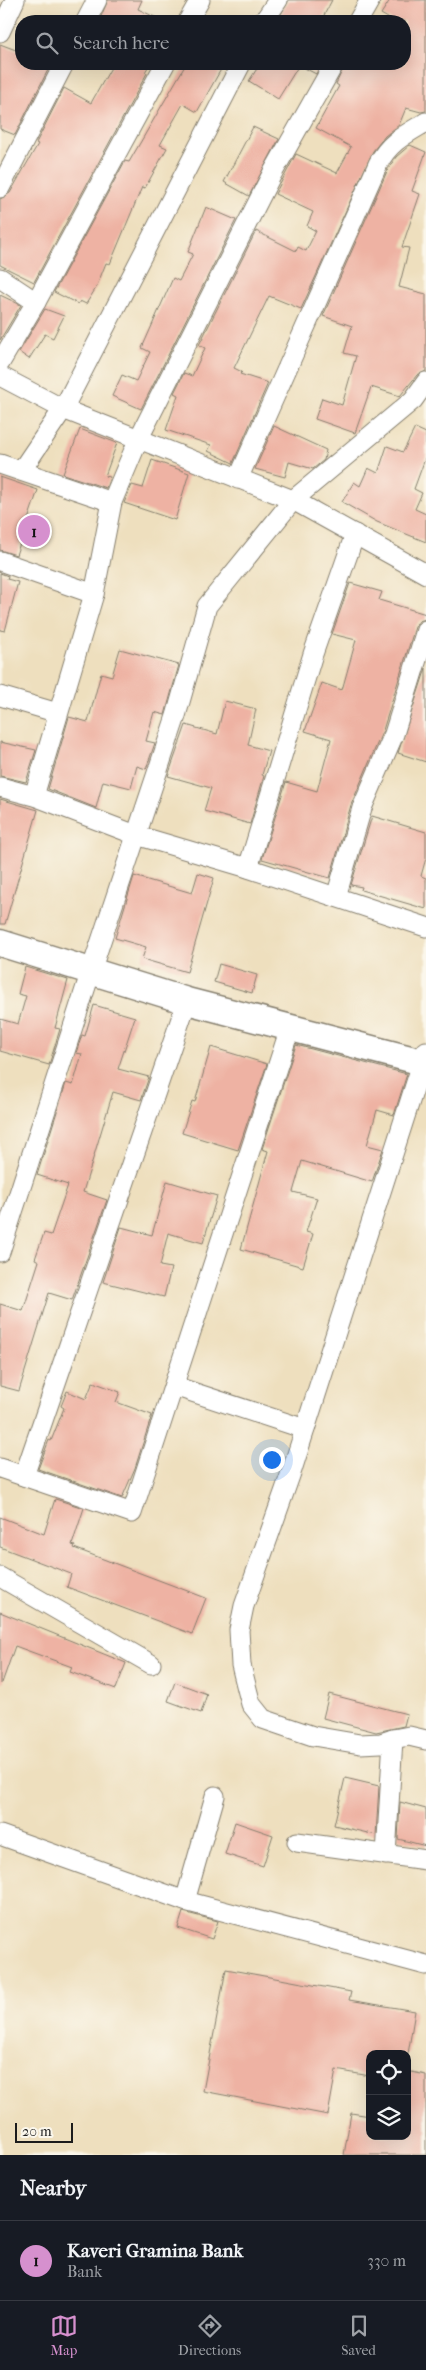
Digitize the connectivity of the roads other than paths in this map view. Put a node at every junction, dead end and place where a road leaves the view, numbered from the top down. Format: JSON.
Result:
{"nodes":[{"id":1,"x":15,"y":0,"type":"edge"},
{"id":2,"x":97,"y":0,"type":"edge"},
{"id":3,"x":200,"y":0,"type":"edge"},
{"id":4,"x":278,"y":0,"type":"edge"},
{"id":5,"x":370,"y":0,"type":"edge"},
{"id":6,"x":89,"y":15,"type":"edge"},
{"id":7,"x":191,"y":15,"type":"edge"},
{"id":8,"x":268,"y":15,"type":"edge"},
{"id":9,"x":361,"y":15,"type":"edge"},
{"id":10,"x":0,"y":32,"type":"edge"},
{"id":11,"x":61,"y":70,"type":"edge"},
{"id":12,"x":162,"y":70,"type":"edge"},
{"id":13,"x":238,"y":70,"type":"edge"},
{"id":14,"x":331,"y":70,"type":"edge"},
{"id":15,"x":426,"y":122,"type":"edge"},
{"id":16,"x":0,"y":188,"type":"edge"},
{"id":17,"x":0,"y":278,"type":"edge"},
{"id":18,"x":36,"y":302,"type":"junction"},
{"id":19,"x":0,"y":363,"type":"edge"},
{"id":20,"x":0,"y":376,"type":"edge"},
{"id":21,"x":426,"y":382,"type":"edge"},
{"id":22,"x":62,"y":409,"type":"junction"},
{"id":23,"x":139,"y":438,"type":"junction"},
{"id":24,"x":0,"y":464,"type":"edge"},
{"id":25,"x":20,"y":471,"type":"junction"},
{"id":26,"x":238,"y":479,"type":"junction"},
{"id":27,"x":293,"y":500,"type":"junction"},
{"id":28,"x":112,"y":502,"type":"junction"},
{"id":29,"x":355,"y":534,"type":"junction"},
{"id":30,"x":0,"y":562,"type":"edge"},
{"id":31,"x":426,"y":574,"type":"edge"},
{"id":32,"x":94,"y":594,"type":"junction"},
{"id":33,"x":426,"y":630,"type":"edge"},
{"id":34,"x":0,"y":696,"type":"edge"},
{"id":35,"x":58,"y":713,"type":"junction"},
{"id":36,"x":0,"y":787,"type":"edge"},
{"id":37,"x":34,"y":796,"type":"junction"},
{"id":38,"x":136,"y":835,"type":"junction"},
{"id":39,"x":248,"y":868,"type":"junction"},
{"id":40,"x":336,"y":896,"type":"junction"},
{"id":41,"x":426,"y":927,"type":"edge"},
{"id":42,"x":0,"y":943,"type":"edge"},
{"id":43,"x":90,"y":971,"type":"junction"},
{"id":44,"x":187,"y":1001,"type":"junction"},
{"id":45,"x":290,"y":1028,"type":"junction"},
{"id":46,"x":425,"y":1058,"type":"edge"},
{"id":47,"x":6,"y":1217,"type":"edge"},
{"id":48,"x":0,"y":1252,"type":"edge"},
{"id":49,"x":174,"y":1386,"type":"junction"},
{"id":50,"x":305,"y":1429,"type":"junction"},
{"id":51,"x":0,"y":1468,"type":"edge"},
{"id":52,"x":24,"y":1476,"type":"junction"},
{"id":53,"x":0,"y":1577,"type":"edge"},
{"id":54,"x":151,"y":1664,"type":"dead end"},
{"id":55,"x":393,"y":1739,"type":"junction"},
{"id":56,"x":426,"y":1740,"type":"edge"},
{"id":57,"x":215,"y":1796,"type":"dead end"},
{"id":58,"x":0,"y":1835,"type":"edge"},
{"id":59,"x":297,"y":1842,"type":"dead end"},
{"id":60,"x":386,"y":1855,"type":"junction"},
{"id":61,"x":426,"y":1860,"type":"edge"},
{"id":62,"x":185,"y":1901,"type":"junction"},
{"id":63,"x":426,"y":1965,"type":"edge"}],
"edges":[{"from":1,"to":10,"type":"street"},
{"from":2,"to":6,"type":"street"},
{"from":3,"to":7,"type":"street"},
{"from":4,"to":8,"type":"street"},
{"from":5,"to":9,"type":"street"},
{"from":11,"to":16,"type":"street"},
{"from":12,"to":18,"type":"street"},
{"from":13,"to":22,"type":"street"},
{"from":14,"to":23,"type":"street"},
{"from":15,"to":26,"type":"street"},
{"from":17,"to":18,"type":"street"},
{"from":18,"to":19,"type":"street"},
{"from":20,"to":22,"type":"street"},
{"from":21,"to":27,"type":"street"},
{"from":22,"to":23,"type":"street"},
{"from":22,"to":25,"type":"street"},
{"from":23,"to":26,"type":"street"},
{"from":23,"to":28,"type":"street"},
{"from":24,"to":25,"type":"street"},
{"from":25,"to":28,"type":"street"},
{"from":26,"to":27,"type":"street"},
{"from":27,"to":29,"type":"street"},
{"from":27,"to":38,"type":"street"},
{"from":28,"to":32,"type":"street"},
{"from":29,"to":31,"type":"street"},
{"from":29,"to":39,"type":"street"},
{"from":30,"to":32,"type":"street"},
{"from":32,"to":35,"type":"street"},
{"from":33,"to":40,"type":"street"},
{"from":34,"to":35,"type":"street"},
{"from":35,"to":37,"type":"street"},
{"from":36,"to":37,"type":"street"},
{"from":37,"to":38,"type":"street"},
{"from":38,"to":39,"type":"street"},
{"from":38,"to":43,"type":"street"},
{"from":39,"to":40,"type":"street"},
{"from":40,"to":41,"type":"street"},
{"from":42,"to":43,"type":"street"},
{"from":43,"to":44,"type":"street"},
{"from":43,"to":47,"type":"street"},
{"from":44,"to":45,"type":"street"},
{"from":44,"to":52,"type":"street"},
{"from":45,"to":46,"type":"street"},
{"from":45,"to":49,"type":"street"},
{"from":46,"to":50,"type":"street"},
{"from":47,"to":48,"type":"street"},
{"from":49,"to":50,"type":"street"},
{"from":49,"to":52,"type":"street"},
{"from":50,"to":55,"type":"street"},
{"from":51,"to":52,"type":"street"},
{"from":53,"to":54,"type":"street"},
{"from":55,"to":56,"type":"street"},
{"from":55,"to":60,"type":"street"},
{"from":57,"to":62,"type":"street"},
{"from":58,"to":62,"type":"street"},
{"from":59,"to":60,"type":"street"},
{"from":60,"to":61,"type":"street"},
{"from":62,"to":63,"type":"street"}]}
